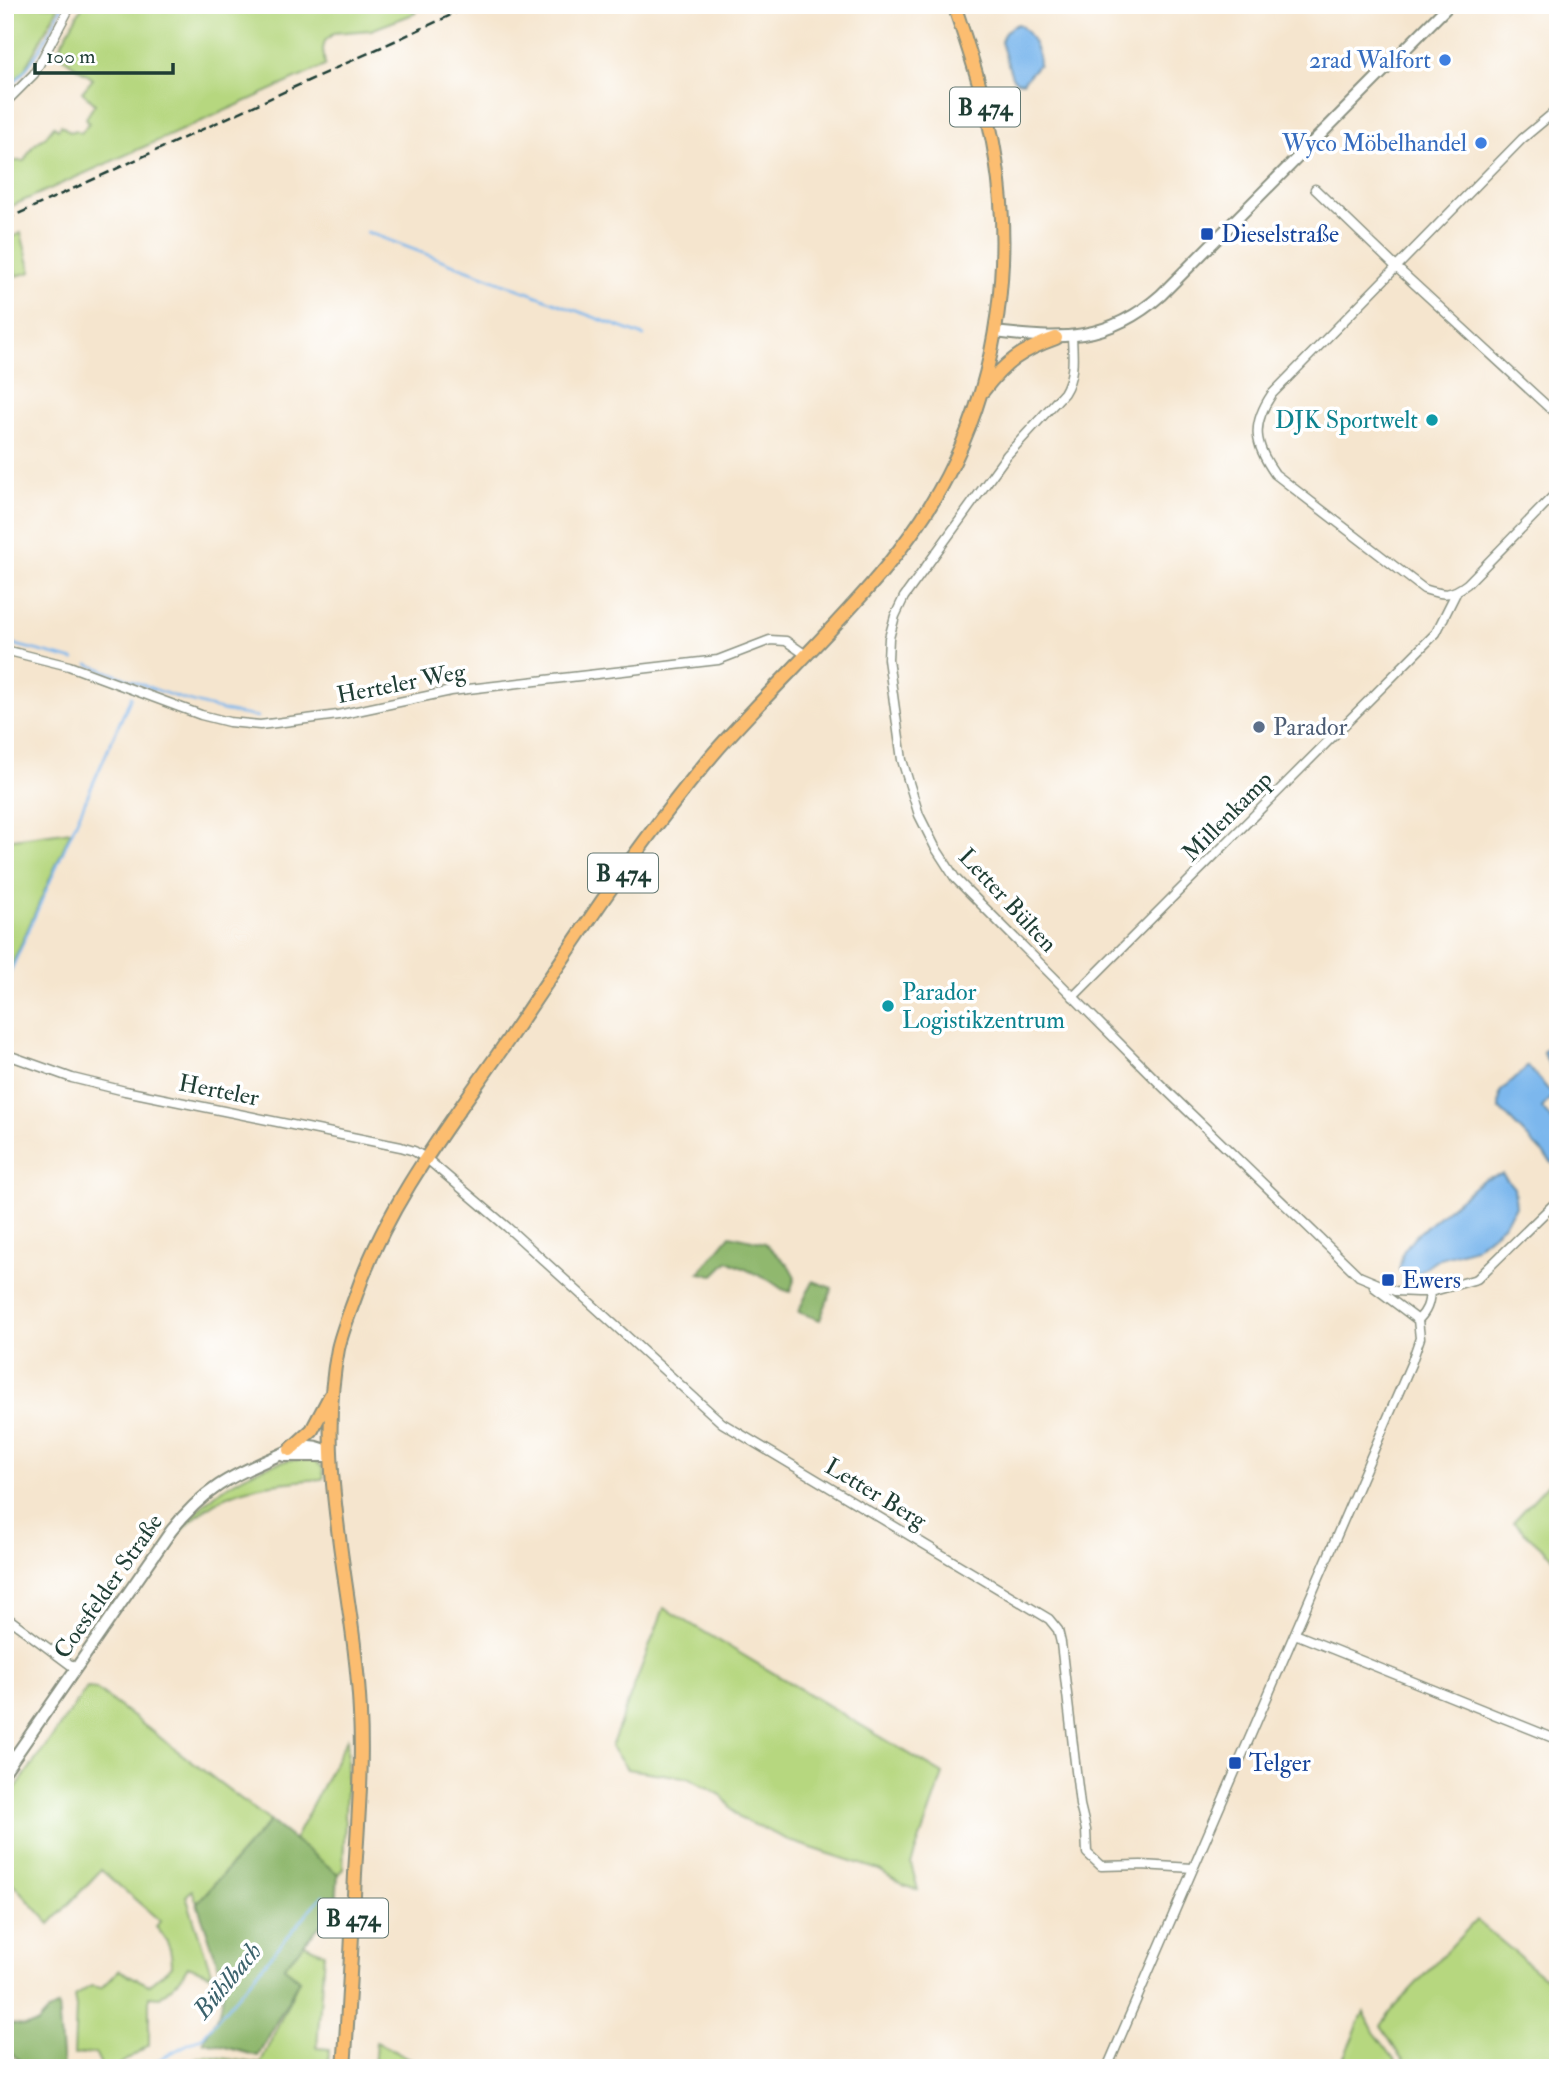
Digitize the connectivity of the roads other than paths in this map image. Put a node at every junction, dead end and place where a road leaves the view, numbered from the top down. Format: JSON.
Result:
{"nodes":[{"id":1,"x":71,"y":5,"type":"edge"},
{"id":2,"x":954,"y":5,"type":"edge"},
{"id":3,"x":1449,"y":5,"type":"edge"},
{"id":4,"x":5,"y":103,"type":"edge"},
{"id":5,"x":1558,"y":109,"type":"edge"},
{"id":6,"x":1315,"y":189,"type":"dead end"},
{"id":7,"x":1395,"y":266,"type":"junction"},
{"id":8,"x":995,"y":332,"type":"junction"},
{"id":9,"x":1072,"y":337,"type":"junction"},
{"id":10,"x":1056,"y":338,"type":"junction"},
{"id":11,"x":979,"y":397,"type":"junction"},
{"id":12,"x":1558,"y":416,"type":"edge"},
{"id":13,"x":1558,"y":491,"type":"edge"},
{"id":14,"x":1456,"y":593,"type":"junction"},
{"id":15,"x":5,"y":650,"type":"edge"},
{"id":16,"x":806,"y":655,"type":"junction"},
{"id":17,"x":1073,"y":998,"type":"junction"},
{"id":18,"x":5,"y":1054,"type":"edge"},
{"id":19,"x":426,"y":1159,"type":"junction"},
{"id":20,"x":1558,"y":1200,"type":"edge"},
{"id":21,"x":1367,"y":1280,"type":"junction"},
{"id":22,"x":1430,"y":1292,"type":"junction"},
{"id":23,"x":1418,"y":1320,"type":"junction"},
{"id":24,"x":334,"y":1386,"type":"junction"},
{"id":25,"x":290,"y":1450,"type":"junction"},
{"id":26,"x":332,"y":1456,"type":"junction"},
{"id":27,"x":274,"y":1457,"type":"junction"},
{"id":28,"x":5,"y":1616,"type":"edge"},
{"id":29,"x":1295,"y":1634,"type":"junction"},
{"id":30,"x":76,"y":1669,"type":"junction"},
{"id":31,"x":1558,"y":1740,"type":"edge"},
{"id":32,"x":5,"y":1771,"type":"edge"},
{"id":33,"x":1193,"y":1868,"type":"junction"},
{"id":34,"x":344,"y":2068,"type":"edge"},
{"id":35,"x":1107,"y":2068,"type":"edge"}],
"edges":[{"from":1,"to":4,"type":"street"},
{"from":2,"to":8,"type":"main road","number":"B 474"},
{"from":3,"to":9,"type":"street"},
{"from":5,"to":7,"type":"street"},
{"from":6,"to":7,"type":"street"},
{"from":7,"to":12,"type":"street"},
{"from":7,"to":14,"type":"street"},
{"from":8,"to":10,"type":"street"},
{"from":8,"to":11,"type":"main road","number":"B 474"},
{"from":9,"to":10,"type":"street"},
{"from":9,"to":17,"type":"street","name":"Letter Bülten"},
{"from":10,"to":11,"type":"main road"},
{"from":11,"to":16,"type":"main road","number":"B 474"},
{"from":13,"to":14,"type":"street"},
{"from":14,"to":17,"type":"street","name":"Millenkamp"},
{"from":15,"to":16,"type":"street","name":"Herteler Weg"},
{"from":16,"to":19,"type":"main road","number":"B 474"},
{"from":17,"to":21,"type":"street","name":"Letter Bülten"},
{"from":18,"to":19,"type":"street","name":"Herteler"},
{"from":19,"to":24,"type":"main road","number":"B 474"},
{"from":19,"to":33,"type":"street","name":"Letter Berg"},
{"from":20,"to":22,"type":"street","name":"Letter Bülten"},
{"from":21,"to":22,"type":"street","name":"Letter Bülten"},
{"from":21,"to":23,"type":"street"},
{"from":22,"to":23,"type":"street"},
{"from":23,"to":29,"type":"street"},
{"from":24,"to":25,"type":"main road"},
{"from":24,"to":26,"type":"main road","number":"B 474"},
{"from":25,"to":26,"type":"street","name":"Coesfelder Straße"},
{"from":25,"to":27,"type":"street","name":"Coesfelder Straße"},
{"from":26,"to":27,"type":"street","name":"Coesfelder Straße"},
{"from":26,"to":34,"type":"main road","number":"B 474"},
{"from":27,"to":30,"type":"street","name":"Coesfelder Straße"},
{"from":28,"to":30,"type":"street"},
{"from":29,"to":31,"type":"street"},
{"from":29,"to":33,"type":"street"},
{"from":30,"to":32,"type":"street","name":"Coesfelder Straße"},
{"from":33,"to":35,"type":"street"}]}
